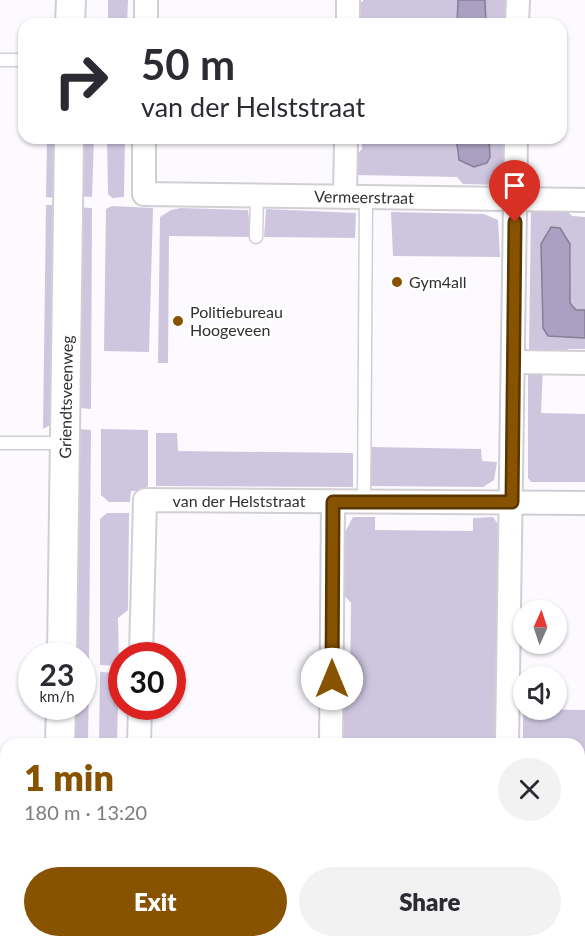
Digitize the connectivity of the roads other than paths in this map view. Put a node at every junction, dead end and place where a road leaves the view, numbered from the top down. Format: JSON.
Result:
{"nodes":[{"id":1,"x":70,"y":0,"type":"edge"},
{"id":2,"x":146,"y":0,"type":"edge"},
{"id":3,"x":348,"y":0,"type":"edge"},
{"id":4,"x":518,"y":0,"type":"edge"},
{"id":5,"x":70,"y":18,"type":"edge"},
{"id":6,"x":146,"y":18,"type":"edge"},
{"id":7,"x":348,"y":18,"type":"edge"},
{"id":8,"x":517,"y":18,"type":"edge"},
{"id":9,"x":0,"y":60,"type":"edge"},
{"id":10,"x":18,"y":60,"type":"edge"},
{"id":11,"x":69,"y":144,"type":"edge"},
{"id":12,"x":144,"y":144,"type":"edge"},
{"id":13,"x":347,"y":144,"type":"edge"},
{"id":14,"x":516,"y":144,"type":"edge"},
{"id":15,"x":256,"y":196,"type":"junction"},
{"id":16,"x":355,"y":197,"type":"junction"},
{"id":17,"x":515,"y":199,"type":"junction"},
{"id":18,"x":585,"y":200,"type":"edge"},
{"id":19,"x":256,"y":237,"type":"dead end"},
{"id":20,"x":514,"y":362,"type":"junction"},
{"id":21,"x":585,"y":363,"type":"edge"},
{"id":22,"x":0,"y":443,"type":"edge"},
{"id":23,"x":65,"y":443,"type":"junction"},
{"id":24,"x":333,"y":502,"type":"junction"},
{"id":25,"x":364,"y":502,"type":"junction"},
{"id":26,"x":512,"y":502,"type":"junction"},
{"id":27,"x":585,"y":503,"type":"edge"},
{"id":28,"x":62,"y":642,"type":"edge"},
{"id":29,"x":141,"y":642,"type":"edge"},
{"id":30,"x":61,"y":720,"type":"edge"},
{"id":31,"x":140,"y":720,"type":"edge"},
{"id":32,"x":60,"y":738,"type":"edge"},
{"id":33,"x":139,"y":738,"type":"edge"},
{"id":34,"x":331,"y":738,"type":"edge"},
{"id":35,"x":507,"y":738,"type":"edge"}],
"edges":[{"from":1,"to":5,"type":"street"},
{"from":2,"to":6,"type":"street"},
{"from":3,"to":7,"type":"street"},
{"from":4,"to":8,"type":"street"},
{"from":9,"to":10,"type":"lane"},
{"from":11,"to":23,"type":"street","name":"Griendtsveenweg"},
{"from":12,"to":15,"type":"street","name":"Vermeerstraat"},
{"from":13,"to":16,"type":"street"},
{"from":14,"to":17,"type":"street"},
{"from":15,"to":16,"type":"street","name":"Vermeerstraat"},
{"from":15,"to":19,"type":"lane"},
{"from":16,"to":17,"type":"street","name":"Vermeerstraat"},
{"from":16,"to":25,"type":"lane"},
{"from":17,"to":18,"type":"street","name":"Vermeerstraat"},
{"from":17,"to":20,"type":"street"},
{"from":20,"to":21,"type":"street"},
{"from":20,"to":26,"type":"street"},
{"from":22,"to":23,"type":"lane"},
{"from":23,"to":28,"type":"street","name":"Griendtsveenweg"},
{"from":24,"to":25,"type":"street","name":"van der Helststraat"},
{"from":24,"to":29,"type":"street","name":"van der Helststraat"},
{"from":24,"to":34,"type":"street"},
{"from":25,"to":26,"type":"street","name":"van der Helststraat"},
{"from":26,"to":27,"type":"street","name":"van der Helststraat"},
{"from":26,"to":35,"type":"street"},
{"from":30,"to":32,"type":"street"},
{"from":31,"to":33,"type":"street"}]}
